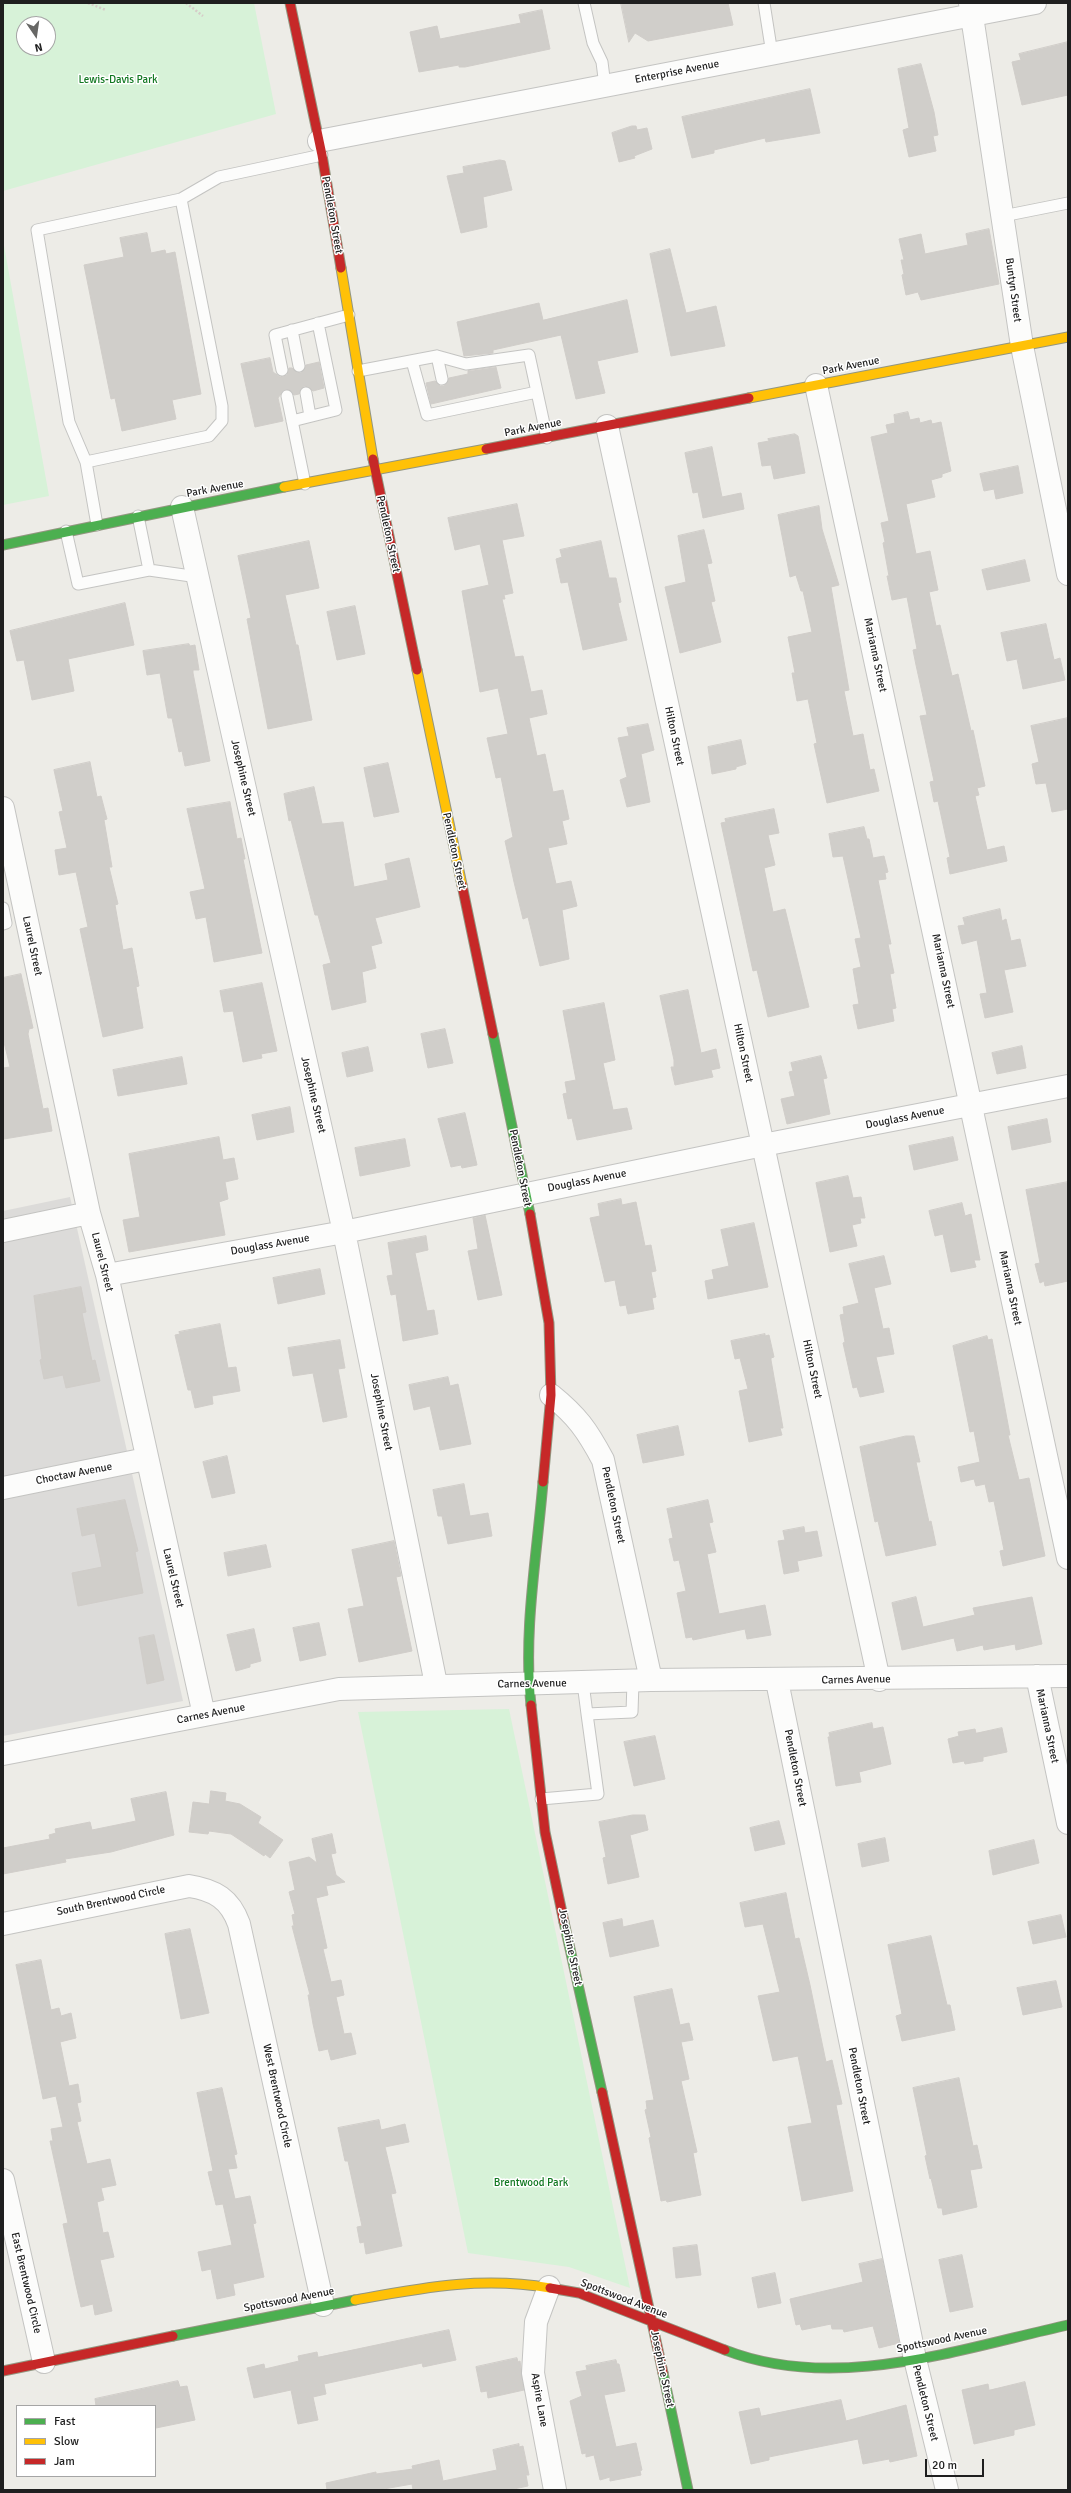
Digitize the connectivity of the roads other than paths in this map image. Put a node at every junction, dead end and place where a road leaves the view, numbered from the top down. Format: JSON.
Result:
{"nodes":[{"id":1,"x":290,"y":3,"type":"edge"},
{"id":2,"x":584,"y":3,"type":"edge"},
{"id":3,"x":764,"y":3,"type":"edge"},
{"id":4,"x":1035,"y":3,"type":"edge"},
{"id":5,"x":971,"y":9,"type":"edge"},
{"id":6,"x":772,"y":54,"type":"junction"},
{"id":7,"x":605,"y":86,"type":"junction"},
{"id":8,"x":320,"y":148,"type":"junction"},
{"id":9,"x":182,"y":199,"type":"junction"},
{"id":10,"x":1068,"y":203,"type":"edge"},
{"id":11,"x":1003,"y":216,"type":"junction"},
{"id":12,"x":349,"y":315,"type":"junction"},
{"id":13,"x":318,"y":323,"type":"junction"},
{"id":14,"x":292,"y":330,"type":"junction"},
{"id":15,"x":1068,"y":337,"type":"edge"},
{"id":16,"x":1022,"y":346,"type":"junction"},
{"id":17,"x":437,"y":356,"type":"junction"},
{"id":18,"x":412,"y":361,"type":"junction"},
{"id":19,"x":299,"y":366,"type":"dead end"},
{"id":20,"x":282,"y":370,"type":"dead end"},
{"id":21,"x":358,"y":371,"type":"junction"},
{"id":22,"x":442,"y":379,"type":"dead end"},
{"id":23,"x":816,"y":385,"type":"junction"},
{"id":24,"x":306,"y":392,"type":"dead end"},
{"id":25,"x":537,"y":392,"type":"junction"},
{"id":26,"x":287,"y":396,"type":"dead end"},
{"id":27,"x":310,"y":416,"type":"junction"},
{"id":28,"x":292,"y":421,"type":"junction"},
{"id":29,"x":607,"y":426,"type":"junction"},
{"id":30,"x":547,"y":438,"type":"junction"},
{"id":31,"x":86,"y":462,"type":"junction"},
{"id":32,"x":374,"y":471,"type":"junction"},
{"id":33,"x":305,"y":484,"type":"junction"},
{"id":34,"x":182,"y":507,"type":"junction"},
{"id":35,"x":138,"y":516,"type":"junction"},
{"id":36,"x":97,"y":525,"type":"junction"},
{"id":37,"x":66,"y":531,"type":"junction"},
{"id":38,"x":3,"y":545,"type":"edge"},
{"id":39,"x":150,"y":570,"type":"junction"},
{"id":40,"x":1068,"y":574,"type":"edge"},
{"id":41,"x":198,"y":578,"type":"junction"},
{"id":42,"x":3,"y":808,"type":"edge"},
{"id":43,"x":7,"y":846,"type":"edge"},
{"id":44,"x":3,"y":908,"type":"edge"},
{"id":45,"x":3,"y":924,"type":"edge"},
{"id":46,"x":1068,"y":1086,"type":"edge"},
{"id":47,"x":972,"y":1106,"type":"junction"},
{"id":48,"x":763,"y":1145,"type":"junction"},
{"id":49,"x":526,"y":1193,"type":"junction"},
{"id":50,"x":90,"y":1213,"type":"junction"},
{"id":51,"x":3,"y":1230,"type":"edge"},
{"id":52,"x":344,"y":1232,"type":"junction"},
{"id":53,"x":107,"y":1275,"type":"junction"},
{"id":54,"x":550,"y":1395,"type":"junction"},
{"id":55,"x":146,"y":1460,"type":"junction"},
{"id":56,"x":3,"y":1488,"type":"edge"},
{"id":57,"x":1068,"y":1558,"type":"edge"},
{"id":58,"x":1037,"y":1676,"type":"junction"},
{"id":59,"x":1068,"y":1676,"type":"edge"},
{"id":60,"x":879,"y":1680,"type":"junction"},
{"id":61,"x":642,"y":1681,"type":"junction"},
{"id":62,"x":777,"y":1681,"type":"junction"},
{"id":63,"x":583,"y":1682,"type":"junction"},
{"id":64,"x":436,"y":1684,"type":"junction"},
{"id":65,"x":529,"y":1685,"type":"junction"},
{"id":66,"x":587,"y":1714,"type":"junction"},
{"id":67,"x":204,"y":1715,"type":"junction"},
{"id":68,"x":3,"y":1754,"type":"edge"},
{"id":69,"x":541,"y":1798,"type":"junction"},
{"id":70,"x":1068,"y":1823,"type":"edge"},
{"id":71,"x":218,"y":1894,"type":"joint"},
{"id":72,"x":3,"y":1924,"type":"edge"},
{"id":73,"x":3,"y":2180,"type":"edge"},
{"id":74,"x":549,"y":2288,"type":"junction"},
{"id":75,"x":323,"y":2305,"type":"junction"},
{"id":76,"x":652,"y":2323,"type":"junction"},
{"id":77,"x":1068,"y":2325,"type":"edge"},
{"id":78,"x":915,"y":2359,"type":"junction"},
{"id":79,"x":44,"y":2362,"type":"junction"},
{"id":80,"x":3,"y":2371,"type":"edge"},
{"id":81,"x":556,"y":2490,"type":"edge"},
{"id":82,"x":688,"y":2490,"type":"edge"},
{"id":83,"x":947,"y":2490,"type":"edge"}],
"edges":[{"from":1,"to":8,"type":"main road","name":"Pendleton Street"},
{"from":2,"to":7,"type":"lane"},
{"from":3,"to":6,"type":"lane"},
{"from":4,"to":5,"type":"street","name":"Enterprise Avenue"},
{"from":5,"to":6,"type":"street","name":"Enterprise Avenue"},
{"from":5,"to":11,"type":"street","name":"Buntyn Street"},
{"from":6,"to":7,"type":"street","name":"Enterprise Avenue"},
{"from":7,"to":8,"type":"street","name":"Enterprise Avenue"},
{"from":8,"to":9,"type":"lane"},
{"from":8,"to":12,"type":"main road","name":"Pendleton Street"},
{"from":9,"to":31,"type":"lane"},
{"from":9,"to":31,"type":"lane"},
{"from":10,"to":11,"type":"lane"},
{"from":11,"to":16,"type":"street","name":"Buntyn Street"},
{"from":12,"to":13,"type":"lane"},
{"from":12,"to":21,"type":"main road","name":"Pendleton Street"},
{"from":13,"to":14,"type":"lane"},
{"from":13,"to":27,"type":"lane"},
{"from":14,"to":19,"type":"lane"},
{"from":14,"to":20,"type":"lane"},
{"from":15,"to":16,"type":"main road","name":"Park Avenue"},
{"from":16,"to":23,"type":"main road","name":"Park Avenue"},
{"from":16,"to":40,"type":"street","name":"Buntyn Street"},
{"from":17,"to":18,"type":"lane"},
{"from":17,"to":22,"type":"lane"},
{"from":17,"to":25,"type":"lane"},
{"from":18,"to":21,"type":"lane"},
{"from":18,"to":25,"type":"lane"},
{"from":21,"to":32,"type":"main road","name":"Pendleton Street"},
{"from":23,"to":29,"type":"main road","name":"Park Avenue"},
{"from":23,"to":47,"type":"street","name":"Marianna Street"},
{"from":24,"to":27,"type":"lane"},
{"from":25,"to":30,"type":"lane"},
{"from":26,"to":28,"type":"lane"},
{"from":27,"to":28,"type":"lane"},
{"from":28,"to":33,"type":"lane"},
{"from":29,"to":30,"type":"main road","name":"Park Avenue"},
{"from":29,"to":48,"type":"street","name":"Hilton Street"},
{"from":30,"to":32,"type":"main road","name":"Park Avenue"},
{"from":31,"to":36,"type":"lane"},
{"from":32,"to":33,"type":"main road","name":"Park Avenue"},
{"from":32,"to":49,"type":"main road","name":"Pendleton Street"},
{"from":33,"to":34,"type":"main road","name":"Park Avenue"},
{"from":34,"to":35,"type":"main road","name":"Park Avenue"},
{"from":34,"to":41,"type":"street","name":"Josephine Street"},
{"from":35,"to":36,"type":"main road","name":"Park Avenue"},
{"from":35,"to":39,"type":"lane"},
{"from":36,"to":37,"type":"main road","name":"Park Avenue"},
{"from":37,"to":38,"type":"main road","name":"Park Avenue"},
{"from":37,"to":39,"type":"lane"},
{"from":39,"to":41,"type":"lane"},
{"from":41,"to":52,"type":"street","name":"Josephine Street"},
{"from":42,"to":43,"type":"street","name":"Laurel Street"},
{"from":43,"to":50,"type":"street","name":"Laurel Street"},
{"from":44,"to":45,"type":"lane"},
{"from":46,"to":47,"type":"street","name":"Douglass Avenue"},
{"from":47,"to":48,"type":"street","name":"Douglass Avenue"},
{"from":47,"to":57,"type":"street","name":"Marianna Street"},
{"from":48,"to":49,"type":"street","name":"Douglass Avenue"},
{"from":48,"to":60,"type":"street","name":"Hilton Street"},
{"from":49,"to":52,"type":"street","name":"Douglass Avenue"},
{"from":49,"to":54,"type":"main road","name":"Pendleton Street"},
{"from":50,"to":51,"type":"street"},
{"from":50,"to":53,"type":"street","name":"Laurel Street"},
{"from":52,"to":53,"type":"street","name":"Douglass Avenue"},
{"from":52,"to":64,"type":"street","name":"Josephine Street"},
{"from":53,"to":55,"type":"street","name":"Laurel Street"},
{"from":54,"to":61,"type":"street","name":"Pendleton Street"},
{"from":54,"to":65,"type":"main road","name":"Josephine Street"},
{"from":55,"to":56,"type":"street","name":"Choctaw Avenue"},
{"from":55,"to":67,"type":"street","name":"Laurel Street"},
{"from":58,"to":59,"type":"street","name":"Carnes Avenue"},
{"from":58,"to":60,"type":"street","name":"Carnes Avenue"},
{"from":58,"to":70,"type":"street","name":"Marianna Street"},
{"from":60,"to":62,"type":"street","name":"Carnes Avenue"},
{"from":61,"to":62,"type":"street","name":"Carnes Avenue"},
{"from":61,"to":63,"type":"street","name":"Carnes Avenue"},
{"from":61,"to":66,"type":"lane"},
{"from":62,"to":78,"type":"street","name":"Pendleton Street"},
{"from":63,"to":65,"type":"street","name":"Carnes Avenue"},
{"from":63,"to":66,"type":"lane"},
{"from":64,"to":65,"type":"street","name":"Carnes Avenue"},
{"from":64,"to":67,"type":"street","name":"Carnes Avenue"},
{"from":65,"to":69,"type":"main road","name":"Josephine Street"},
{"from":66,"to":69,"type":"lane"},
{"from":67,"to":68,"type":"street","name":"Carnes Avenue"},
{"from":69,"to":76,"type":"main road","name":"Josephine Street"},
{"from":71,"to":72,"type":"street","name":"South Brentwood Circle"},
{"from":71,"to":75,"type":"street","name":"West Brentwood Circle"},
{"from":73,"to":79,"type":"street","name":"East Brentwood Circle"},
{"from":74,"to":75,"type":"main road","name":"Spottswood Avenue"},
{"from":74,"to":76,"type":"main road","name":"Spottswood Avenue"},
{"from":74,"to":81,"type":"street","name":"Aspire Lane"},
{"from":75,"to":79,"type":"main road","name":"Spottswood Avenue"},
{"from":76,"to":78,"type":"main road","name":"Spottswood Avenue"},
{"from":76,"to":82,"type":"main road","name":"Josephine Street"},
{"from":77,"to":78,"type":"main road","name":"Spottswood Avenue"},
{"from":78,"to":83,"type":"street","name":"Pendleton Street"},
{"from":79,"to":80,"type":"main road","name":"Spottswood Avenue"}]}
